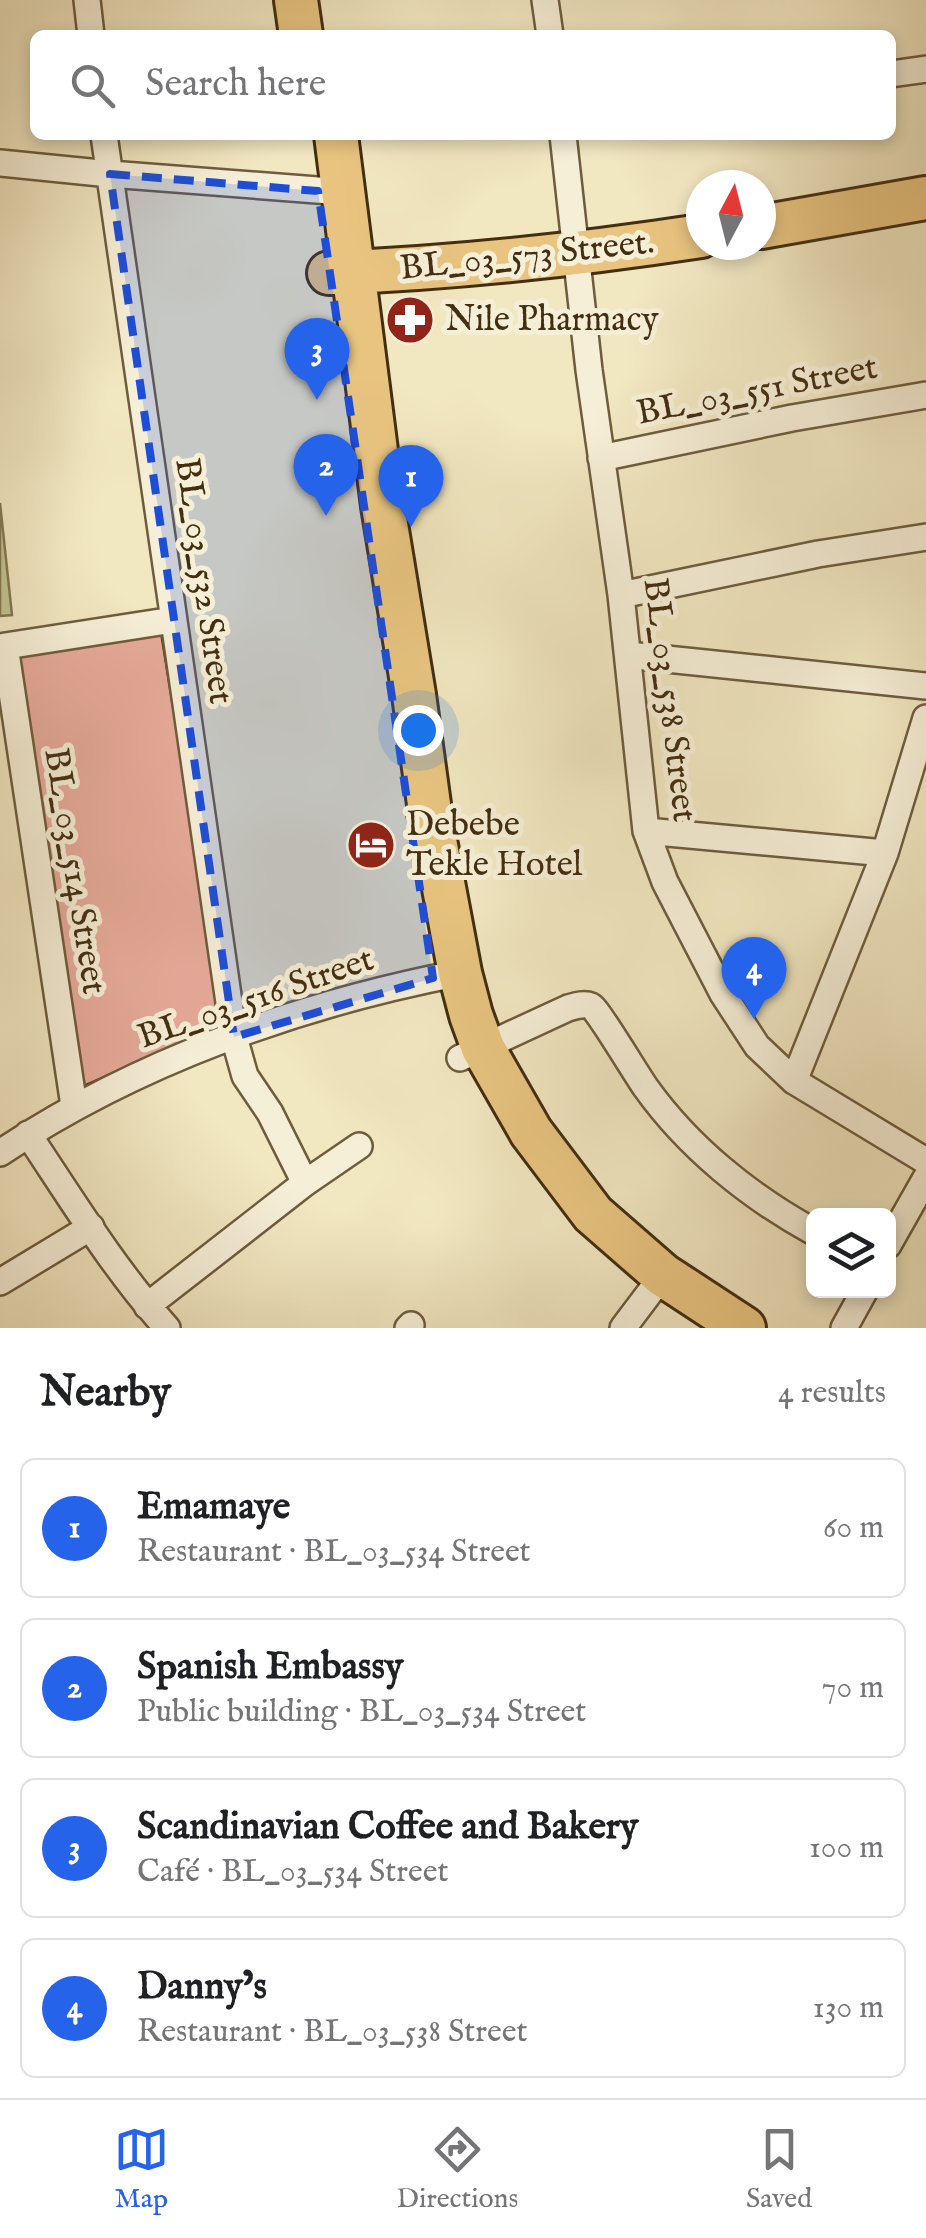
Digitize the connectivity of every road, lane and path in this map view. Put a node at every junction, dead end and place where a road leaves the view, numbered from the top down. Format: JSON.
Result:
{"nodes":[{"id":1,"x":86,"y":0,"type":"edge"},
{"id":2,"x":296,"y":0,"type":"edge"},
{"id":3,"x":318,"y":0,"type":"edge"},
{"id":4,"x":545,"y":0,"type":"edge"},
{"id":5,"x":90,"y":30,"type":"edge"},
{"id":6,"x":300,"y":30,"type":"edge"},
{"id":7,"x":322,"y":30,"type":"edge"},
{"id":8,"x":549,"y":30,"type":"edge"},
{"id":9,"x":926,"y":68,"type":"edge"},
{"id":10,"x":896,"y":73,"type":"edge"},
{"id":11,"x":105,"y":140,"type":"edge"},
{"id":12,"x":314,"y":140,"type":"edge"},
{"id":13,"x":336,"y":140,"type":"edge"},
{"id":14,"x":565,"y":140,"type":"edge"},
{"id":15,"x":0,"y":163,"type":"edge"},
{"id":16,"x":110,"y":174,"type":"junction"},
{"id":17,"x":331,"y":191,"type":"junction"},
{"id":18,"x":926,"y":198,"type":"edge"},
{"id":19,"x":776,"y":223,"type":"edge"},
{"id":20,"x":686,"y":238,"type":"edge"},
{"id":21,"x":578,"y":255,"type":"junction"},
{"id":22,"x":340,"y":272,"type":"junction"},
{"id":23,"x":926,"y":394,"type":"edge"},
{"id":24,"x":602,"y":458,"type":"junction"},
{"id":25,"x":926,"y":536,"type":"edge"},
{"id":26,"x":622,"y":595,"type":"junction"},
{"id":27,"x":173,"y":620,"type":"junction"},
{"id":28,"x":2,"y":646,"type":"edge"},
{"id":29,"x":628,"y":655,"type":"junction"},
{"id":30,"x":926,"y":686,"type":"edge"},
{"id":31,"x":926,"y":718,"type":"edge"},
{"id":32,"x":646,"y":831,"type":"junction"},
{"id":33,"x":885,"y":853,"type":"junction"},
{"id":34,"x":447,"y":976,"type":"junction"},
{"id":35,"x":234,"y":1037,"type":"junction"},
{"id":36,"x":472,"y":1053,"type":"junction"},
{"id":37,"x":794,"y":1081,"type":"junction"},
{"id":38,"x":74,"y":1106,"type":"junction"},
{"id":39,"x":28,"y":1134,"type":"junction"},
{"id":40,"x":360,"y":1146,"type":"dead end"},
{"id":41,"x":0,"y":1153,"type":"edge"},
{"id":42,"x":926,"y":1160,"type":"edge"},
{"id":43,"x":926,"y":1178,"type":"edge"},
{"id":44,"x":306,"y":1183,"type":"junction"},
{"id":45,"x":806,"y":1227,"type":"edge"},
{"id":46,"x":91,"y":1228,"type":"junction"},
{"id":47,"x":896,"y":1231,"type":"edge"},
{"id":48,"x":0,"y":1282,"type":"edge"},
{"id":49,"x":861,"y":1298,"type":"edge"},
{"id":50,"x":644,"y":1299,"type":"edge"},
{"id":51,"x":147,"y":1306,"type":"junction"},
{"id":52,"x":167,"y":1328,"type":"edge"},
{"id":53,"x":700,"y":1328,"type":"edge"},
{"id":54,"x":744,"y":1328,"type":"edge"},
{"id":55,"x":844,"y":1328,"type":"edge"}],
"edges":[{"from":1,"to":5,"type":"street"},
{"from":2,"to":6,"type":"main road"},
{"from":3,"to":7,"type":"main road"},
{"from":4,"to":8,"type":"street"},
{"from":9,"to":10,"type":"street"},
{"from":11,"to":16,"type":"street","name":"BL_03_532 Street"},
{"from":12,"to":17,"type":"main road"},
{"from":13,"to":17,"type":"main road"},
{"from":14,"to":21,"type":"street","name":"BL_03_538 Street"},
{"from":15,"to":16,"type":"street"},
{"from":16,"to":17,"type":"street"},
{"from":16,"to":27,"type":"street","name":"BL_03_532 Street"},
{"from":17,"to":22,"type":"main road"},
{"from":18,"to":19,"type":"main road"},
{"from":20,"to":21,"type":"main road","name":"BL_03_573 Street."},
{"from":21,"to":22,"type":"main road","name":"BL_03_573 Street."},
{"from":21,"to":24,"type":"street","name":"BL_03_538 Street"},
{"from":22,"to":34,"type":"main road"},
{"from":23,"to":24,"type":"street","name":"BL_03_551 Street"},
{"from":24,"to":26,"type":"street","name":"BL_03_538 Street"},
{"from":25,"to":26,"type":"street"},
{"from":26,"to":29,"type":"street","name":"BL_03_538 Street"},
{"from":27,"to":28,"type":"street"},
{"from":27,"to":35,"type":"street","name":"BL_03_532 Street"},
{"from":28,"to":38,"type":"street","name":"BL_03_514 Street"},
{"from":29,"to":30,"type":"street"},
{"from":29,"to":32,"type":"street","name":"BL_03_538 Street"},
{"from":31,"to":33,"type":"street"},
{"from":32,"to":33,"type":"street"},
{"from":32,"to":37,"type":"street","name":"BL_03_538 Street"},
{"from":33,"to":37,"type":"street"},
{"from":34,"to":35,"type":"street","name":"BL_03_516 Street"},
{"from":34,"to":36,"type":"main road"},
{"from":35,"to":38,"type":"street","name":"BL_03_516 Street"},
{"from":35,"to":44,"type":"street","name":"BL_03_532 Street"},
{"from":36,"to":45,"type":"street"},
{"from":36,"to":50,"type":"main road"},
{"from":37,"to":42,"type":"street","name":"BL_03_538 Street"},
{"from":38,"to":39,"type":"street","name":"BL_03_516 Street"},
{"from":39,"to":41,"type":"street","name":"BL_03_516 Street"},
{"from":39,"to":46,"type":"street"},
{"from":40,"to":44,"type":"street"},
{"from":43,"to":47,"type":"street"},
{"from":44,"to":51,"type":"street"},
{"from":46,"to":48,"type":"street"},
{"from":46,"to":51,"type":"street"},
{"from":49,"to":55,"type":"street"},
{"from":50,"to":53,"type":"main road"},
{"from":50,"to":54,"type":"main road"},
{"from":51,"to":52,"type":"street"}]}
